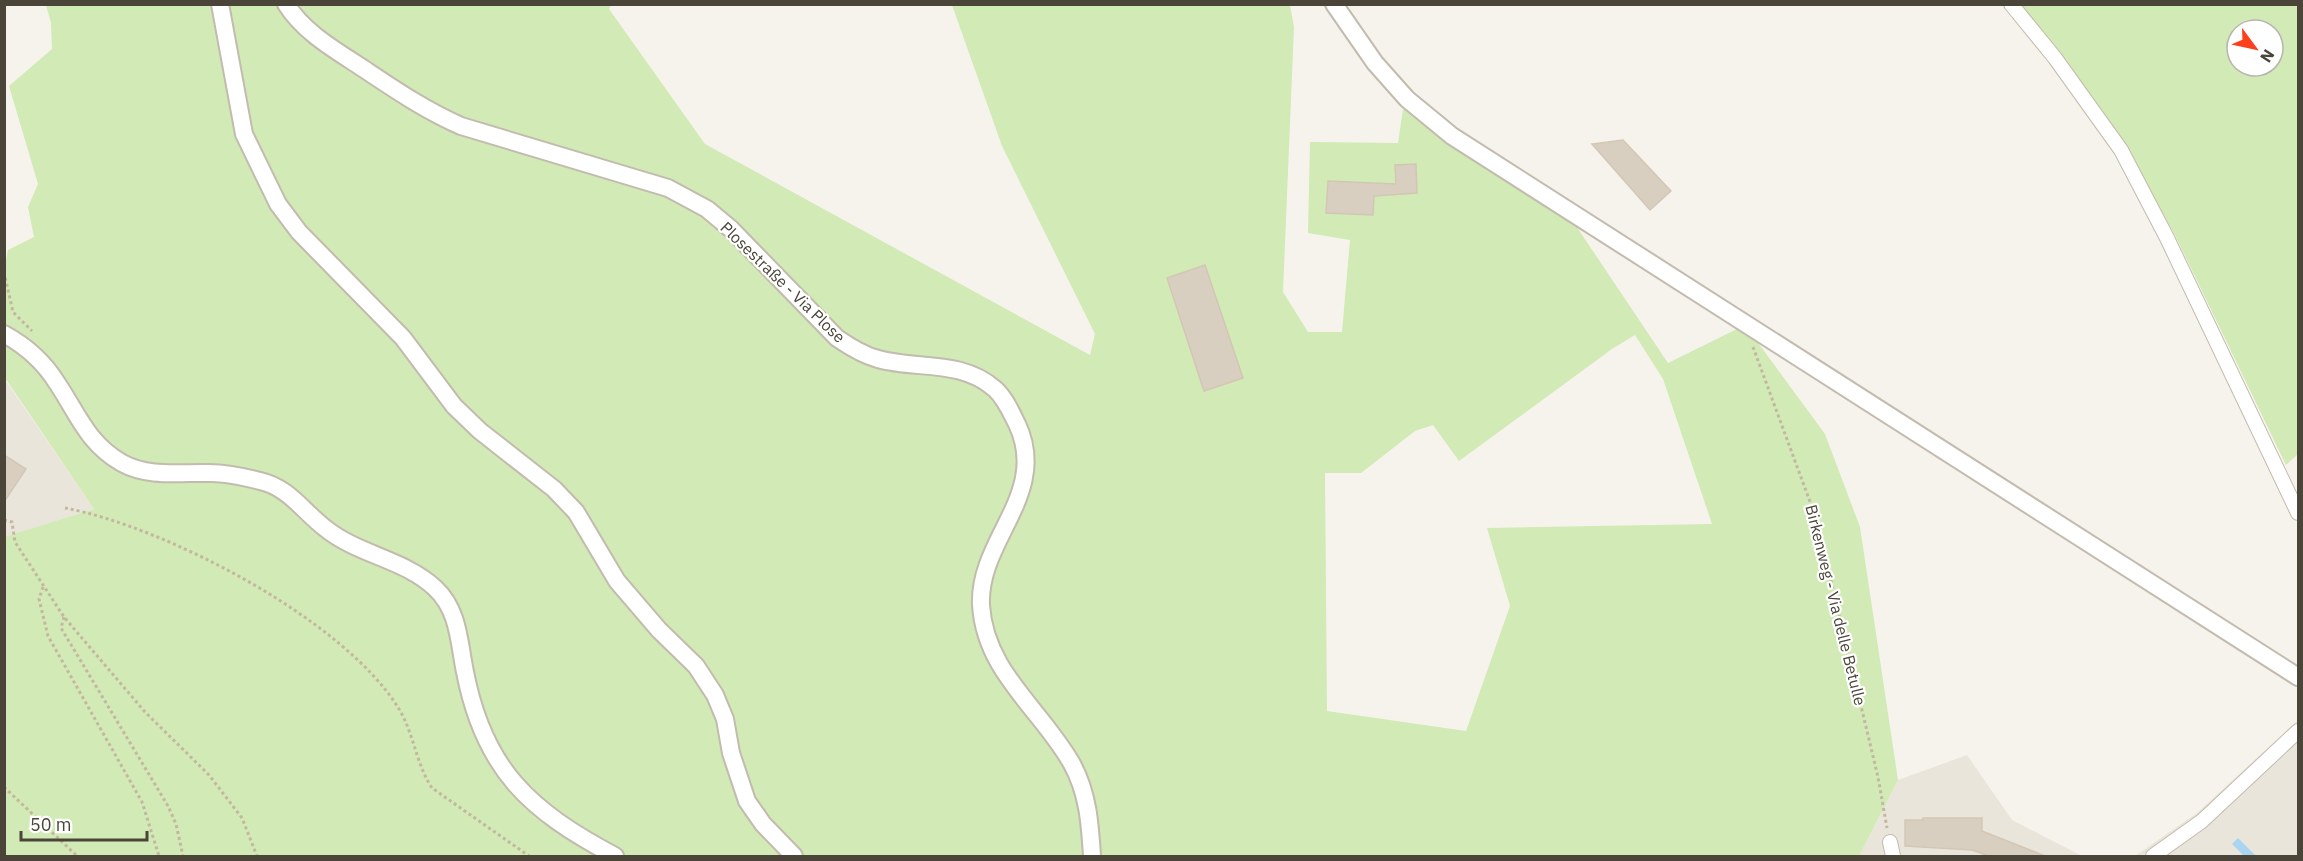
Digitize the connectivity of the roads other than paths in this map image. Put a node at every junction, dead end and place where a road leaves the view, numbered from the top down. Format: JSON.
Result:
{"nodes":[{"id":1,"x":220,"y":4,"type":"edge"},
{"id":2,"x":286,"y":4,"type":"edge"},
{"id":3,"x":1334,"y":4,"type":"edge"},
{"id":4,"x":2011,"y":4,"type":"edge"},
{"id":5,"x":4,"y":334,"type":"edge"},
{"id":6,"x":2298,"y":513,"type":"edge"},
{"id":7,"x":2298,"y":677,"type":"edge"},
{"id":8,"x":2298,"y":731,"type":"edge"},
{"id":9,"x":1890,"y":842,"type":"road end"},
{"id":10,"x":615,"y":856,"type":"edge"},
{"id":11,"x":794,"y":856,"type":"edge"},
{"id":12,"x":1092,"y":856,"type":"edge"},
{"id":13,"x":1893,"y":856,"type":"edge"},
{"id":14,"x":2153,"y":856,"type":"edge"}],
"edges":[{"from":1,"to":11,"type":"street"},
{"from":2,"to":12,"type":"street","name":"Plosestraße - Via Plose"},
{"from":3,"to":7,"type":"street"},
{"from":4,"to":6,"type":"street"},
{"from":5,"to":10,"type":"street"},
{"from":8,"to":14,"type":"street"},
{"from":9,"to":13,"type":"street"}]}
